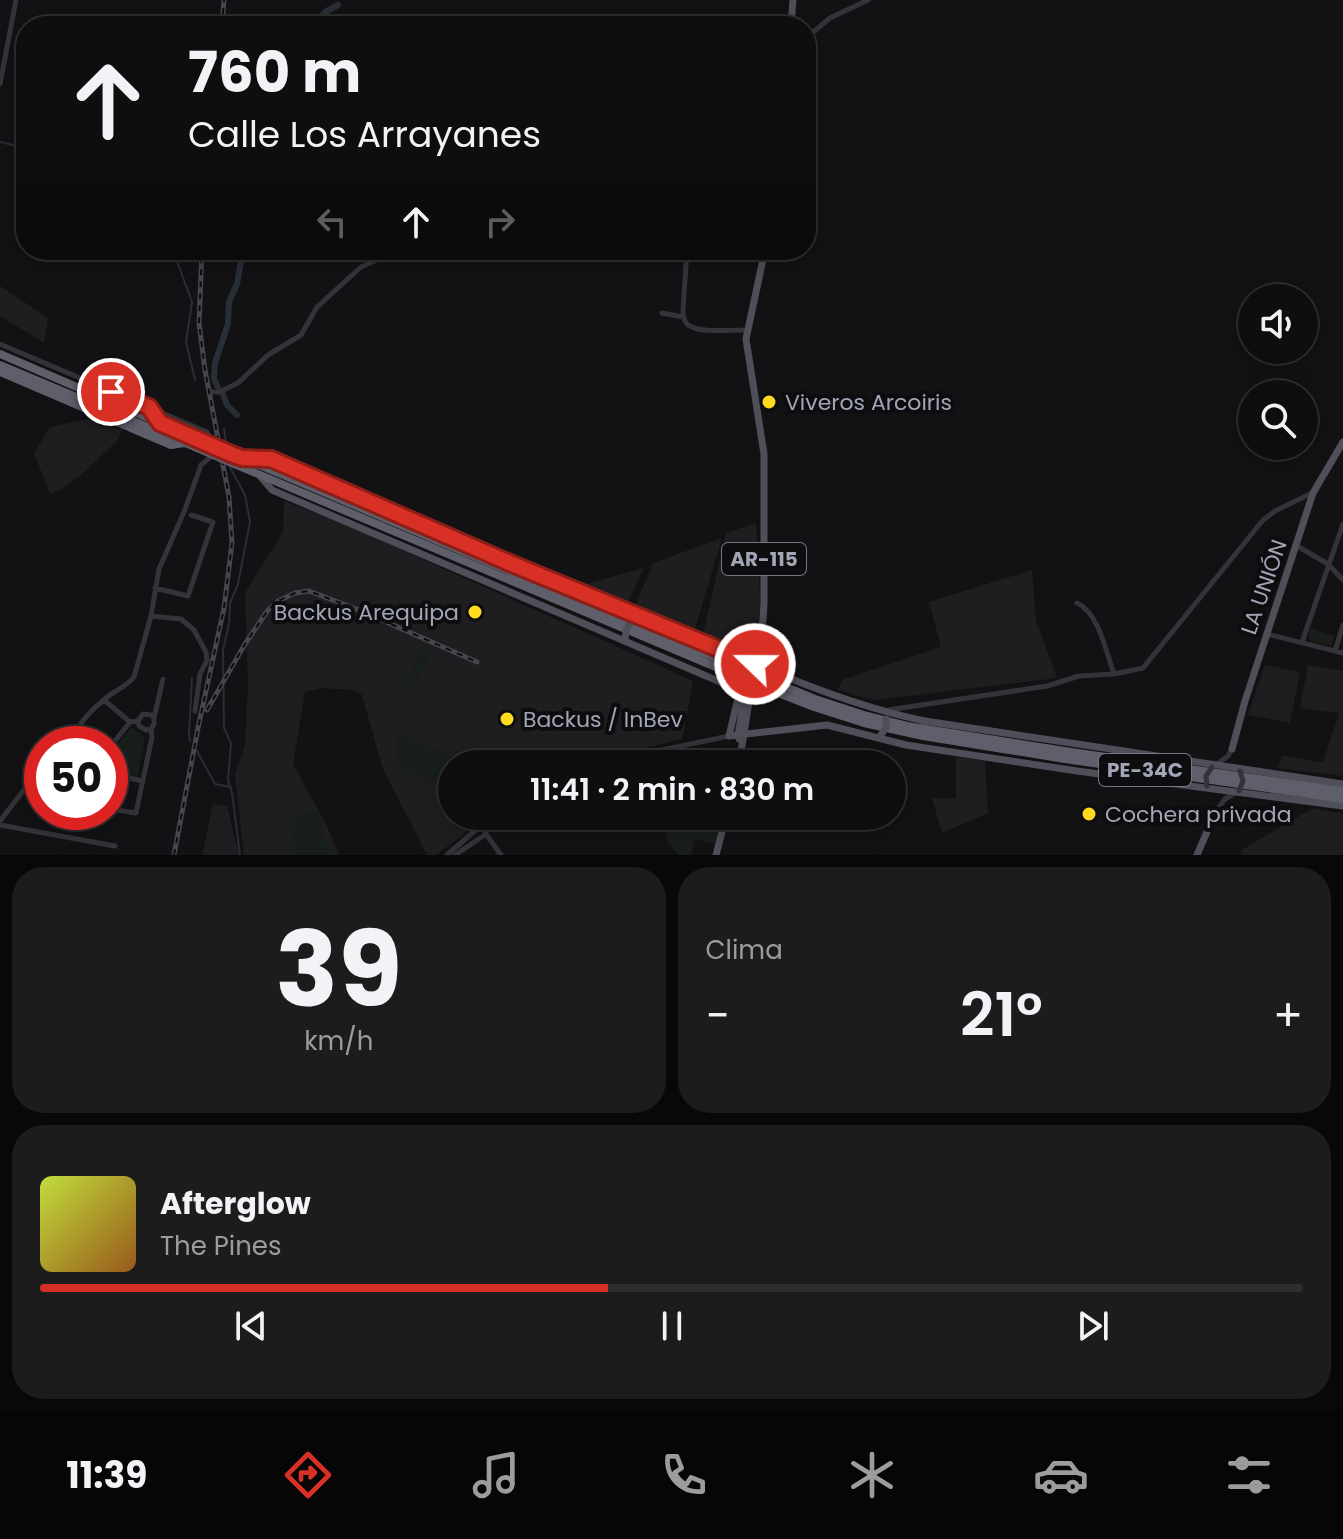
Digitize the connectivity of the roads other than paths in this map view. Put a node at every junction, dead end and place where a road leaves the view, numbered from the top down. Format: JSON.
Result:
{"nodes":[{"id":1,"x":16,"y":0,"type":"edge"},
{"id":2,"x":868,"y":0,"type":"edge"},
{"id":3,"x":816,"y":30,"type":"edge"},
{"id":4,"x":0,"y":84,"type":"edge"},
{"id":5,"x":377,"y":260,"type":"edge"},
{"id":6,"x":686,"y":260,"type":"edge"},
{"id":7,"x":763,"y":260,"type":"edge"},
{"id":8,"x":662,"y":313,"type":"dead end"},
{"id":9,"x":683,"y":317,"type":"junction"},
{"id":10,"x":747,"y":330,"type":"junction"},
{"id":11,"x":0,"y":344,"type":"edge"},
{"id":12,"x":0,"y":354,"type":"edge"},
{"id":13,"x":0,"y":365,"type":"edge"},
{"id":14,"x":0,"y":372,"type":"edge"},
{"id":15,"x":210,"y":392,"type":"dead end"},
{"id":16,"x":149,"y":407,"type":"junction"},
{"id":17,"x":134,"y":412,"type":"junction"},
{"id":18,"x":160,"y":423,"type":"junction"},
{"id":19,"x":1343,"y":442,"type":"edge"},
{"id":20,"x":185,"y":443,"type":"junction"},
{"id":21,"x":196,"y":443,"type":"junction"},
{"id":22,"x":231,"y":458,"type":"junction"},
{"id":23,"x":242,"y":458,"type":"junction"},
{"id":24,"x":259,"y":474,"type":"junction"},
{"id":25,"x":1313,"y":493,"type":"junction"},
{"id":26,"x":191,"y":515,"type":"dead end"},
{"id":27,"x":1342,"y":526,"type":"edge"},
{"id":28,"x":1297,"y":546,"type":"junction"},
{"id":29,"x":1328,"y":564,"type":"junction"},
{"id":30,"x":1343,"y":580,"type":"edge"},
{"id":31,"x":155,"y":588,"type":"junction"},
{"id":32,"x":1077,"y":603,"type":"dead end"},
{"id":33,"x":151,"y":616,"type":"junction"},
{"id":34,"x":636,"y":618,"type":"junction"},
{"id":35,"x":1343,"y":625,"type":"edge"},
{"id":36,"x":1267,"y":634,"type":"junction"},
{"id":37,"x":627,"y":641,"type":"junction"},
{"id":38,"x":1302,"y":642,"type":"junction"},
{"id":39,"x":1335,"y":651,"type":"junction"},
{"id":40,"x":1343,"y":653,"type":"edge"},
{"id":41,"x":755,"y":666,"type":"junction"},
{"id":42,"x":1114,"y":674,"type":"junction"},
{"id":43,"x":163,"y":679,"type":"dead end"},
{"id":44,"x":104,"y":700,"type":"junction"},
{"id":45,"x":195,"y":711,"type":"dead end"},
{"id":46,"x":885,"y":715,"type":"junction"},
{"id":47,"x":154,"y":718,"type":"junction"},
{"id":48,"x":138,"y":721,"type":"junction"},
{"id":49,"x":130,"y":722,"type":"junction"},
{"id":50,"x":80,"y":726,"type":"edge"},
{"id":51,"x":127,"y":726,"type":"edge"},
{"id":52,"x":151,"y":729,"type":"junction"},
{"id":53,"x":737,"y":735,"type":"junction"},
{"id":54,"x":878,"y":737,"type":"junction"},
{"id":55,"x":1232,"y":749,"type":"junction"},
{"id":56,"x":662,"y":750,"type":"edge"},
{"id":57,"x":742,"y":750,"type":"edge"},
{"id":58,"x":1214,"y":766,"type":"junction"},
{"id":59,"x":1240,"y":770,"type":"junction"},
{"id":60,"x":128,"y":778,"type":"edge"},
{"id":61,"x":142,"y":781,"type":"junction"},
{"id":62,"x":1343,"y":784,"type":"edge"},
{"id":63,"x":1208,"y":787,"type":"junction"},
{"id":64,"x":24,"y":790,"type":"edge"},
{"id":65,"x":1238,"y":791,"type":"junction"},
{"id":66,"x":1343,"y":791,"type":"edge"},
{"id":67,"x":1343,"y":799,"type":"edge"},
{"id":68,"x":1343,"y":806,"type":"edge"},
{"id":69,"x":1216,"y":811,"type":"junction"},
{"id":70,"x":128,"y":812,"type":"edge"},
{"id":71,"x":0,"y":823,"type":"edge"},
{"id":72,"x":475,"y":830,"type":"edge"},
{"id":73,"x":484,"y":830,"type":"edge"},
{"id":74,"x":722,"y":830,"type":"edge"},
{"id":75,"x":486,"y":834,"type":"junction"},
{"id":76,"x":115,"y":846,"type":"dead end"},
{"id":77,"x":447,"y":855,"type":"edge"},
{"id":78,"x":455,"y":855,"type":"edge"},
{"id":79,"x":501,"y":855,"type":"edge"},
{"id":80,"x":716,"y":855,"type":"edge"},
{"id":81,"x":1197,"y":855,"type":"edge"}],
"edges":[{"from":1,"to":4,"type":"street"},
{"from":2,"to":3,"type":"street"},
{"from":5,"to":15,"type":"street"},
{"from":6,"to":9,"type":"street"},
{"from":7,"to":10,"type":"main road","number":"AR-115"},
{"from":8,"to":9,"type":"street"},
{"from":9,"to":10,"type":"street"},
{"from":10,"to":41,"type":"main road","number":"AR-115"},
{"from":11,"to":16,"type":"street"},
{"from":12,"to":17,"type":"highway","number":"PE-34C"},
{"from":13,"to":20,"type":"highway","number":"PE-34C"},
{"from":14,"to":20,"type":"highway"},
{"from":16,"to":17,"type":"highway"},
{"from":16,"to":18,"type":"highway"},
{"from":16,"to":31,"type":"street"},
{"from":17,"to":18,"type":"highway","number":"PE-34C"},
{"from":18,"to":21,"type":"highway","number":"PE-34C"},
{"from":19,"to":25,"type":"main road","name":"LA UNIÓN"},
{"from":20,"to":21,"type":"highway","number":"PE-34C"},
{"from":21,"to":22,"type":"highway","number":"PE-34C","bridge":true},
{"from":22,"to":23,"type":"highway","number":"PE-34C"},
{"from":22,"to":24,"type":"highway","number":"PE-34C"},
{"from":23,"to":34,"type":"main road"},
{"from":23,"to":66,"type":"highway","number":"PE-34C"},
{"from":24,"to":37,"type":"main road"},
{"from":24,"to":67,"type":"highway","number":"PE-34C"},
{"from":25,"to":28,"type":"main road","name":"LA UNIÓN"},
{"from":25,"to":42,"type":"street"},
{"from":26,"to":31,"type":"street"},
{"from":27,"to":29,"type":"street"},
{"from":28,"to":29,"type":"street"},
{"from":28,"to":36,"type":"main road","name":"LA UNIÓN"},
{"from":29,"to":30,"type":"street"},
{"from":29,"to":38,"type":"street"},
{"from":31,"to":33,"type":"street"},
{"from":32,"to":42,"type":"street"},
{"from":33,"to":44,"type":"street"},
{"from":33,"to":45,"type":"street"},
{"from":34,"to":37,"type":"main road","bridge":true},
{"from":34,"to":41,"type":"main road"},
{"from":35,"to":39,"type":"street"},
{"from":36,"to":38,"type":"street"},
{"from":36,"to":55,"type":"main road","name":"LA UNIÓN"},
{"from":37,"to":53,"type":"main road"},
{"from":38,"to":39,"type":"street"},
{"from":39,"to":40,"type":"street"},
{"from":41,"to":46,"type":"main road"},
{"from":41,"to":53,"type":"main road","bridge":true},
{"from":42,"to":46,"type":"street"},
{"from":43,"to":47,"type":"street"},
{"from":44,"to":49,"type":"street"},
{"from":44,"to":50,"type":"street"},
{"from":46,"to":54,"type":"main road","bridge":true},
{"from":46,"to":58,"type":"main road"},
{"from":47,"to":48,"type":"street"},
{"from":47,"to":52,"type":"street"},
{"from":48,"to":49,"type":"street"},
{"from":48,"to":52,"type":"street"},
{"from":49,"to":51,"type":"street"},
{"from":52,"to":61,"type":"street"},
{"from":53,"to":54,"type":"main road"},
{"from":53,"to":56,"type":"street"},
{"from":53,"to":57,"type":"main road"},
{"from":54,"to":63,"type":"main road"},
{"from":55,"to":58,"type":"street","name":"LA UNIÓN"},
{"from":55,"to":59,"type":"street"},
{"from":58,"to":59,"type":"main road"},
{"from":58,"to":63,"type":"street","bridge":true},
{"from":59,"to":62,"type":"main road"},
{"from":59,"to":65,"type":"street","bridge":true},
{"from":60,"to":61,"type":"street"},
{"from":61,"to":70,"type":"street"},
{"from":63,"to":65,"type":"main road"},
{"from":63,"to":69,"type":"street"},
{"from":64,"to":71,"type":"street"},
{"from":65,"to":68,"type":"main road"},
{"from":65,"to":69,"type":"street"},
{"from":69,"to":81,"type":"main road"},
{"from":71,"to":76,"type":"street"},
{"from":72,"to":77,"type":"street"},
{"from":73,"to":75,"type":"street"},
{"from":74,"to":80,"type":"main road"},
{"from":75,"to":78,"type":"street"},
{"from":75,"to":79,"type":"street"}]}
